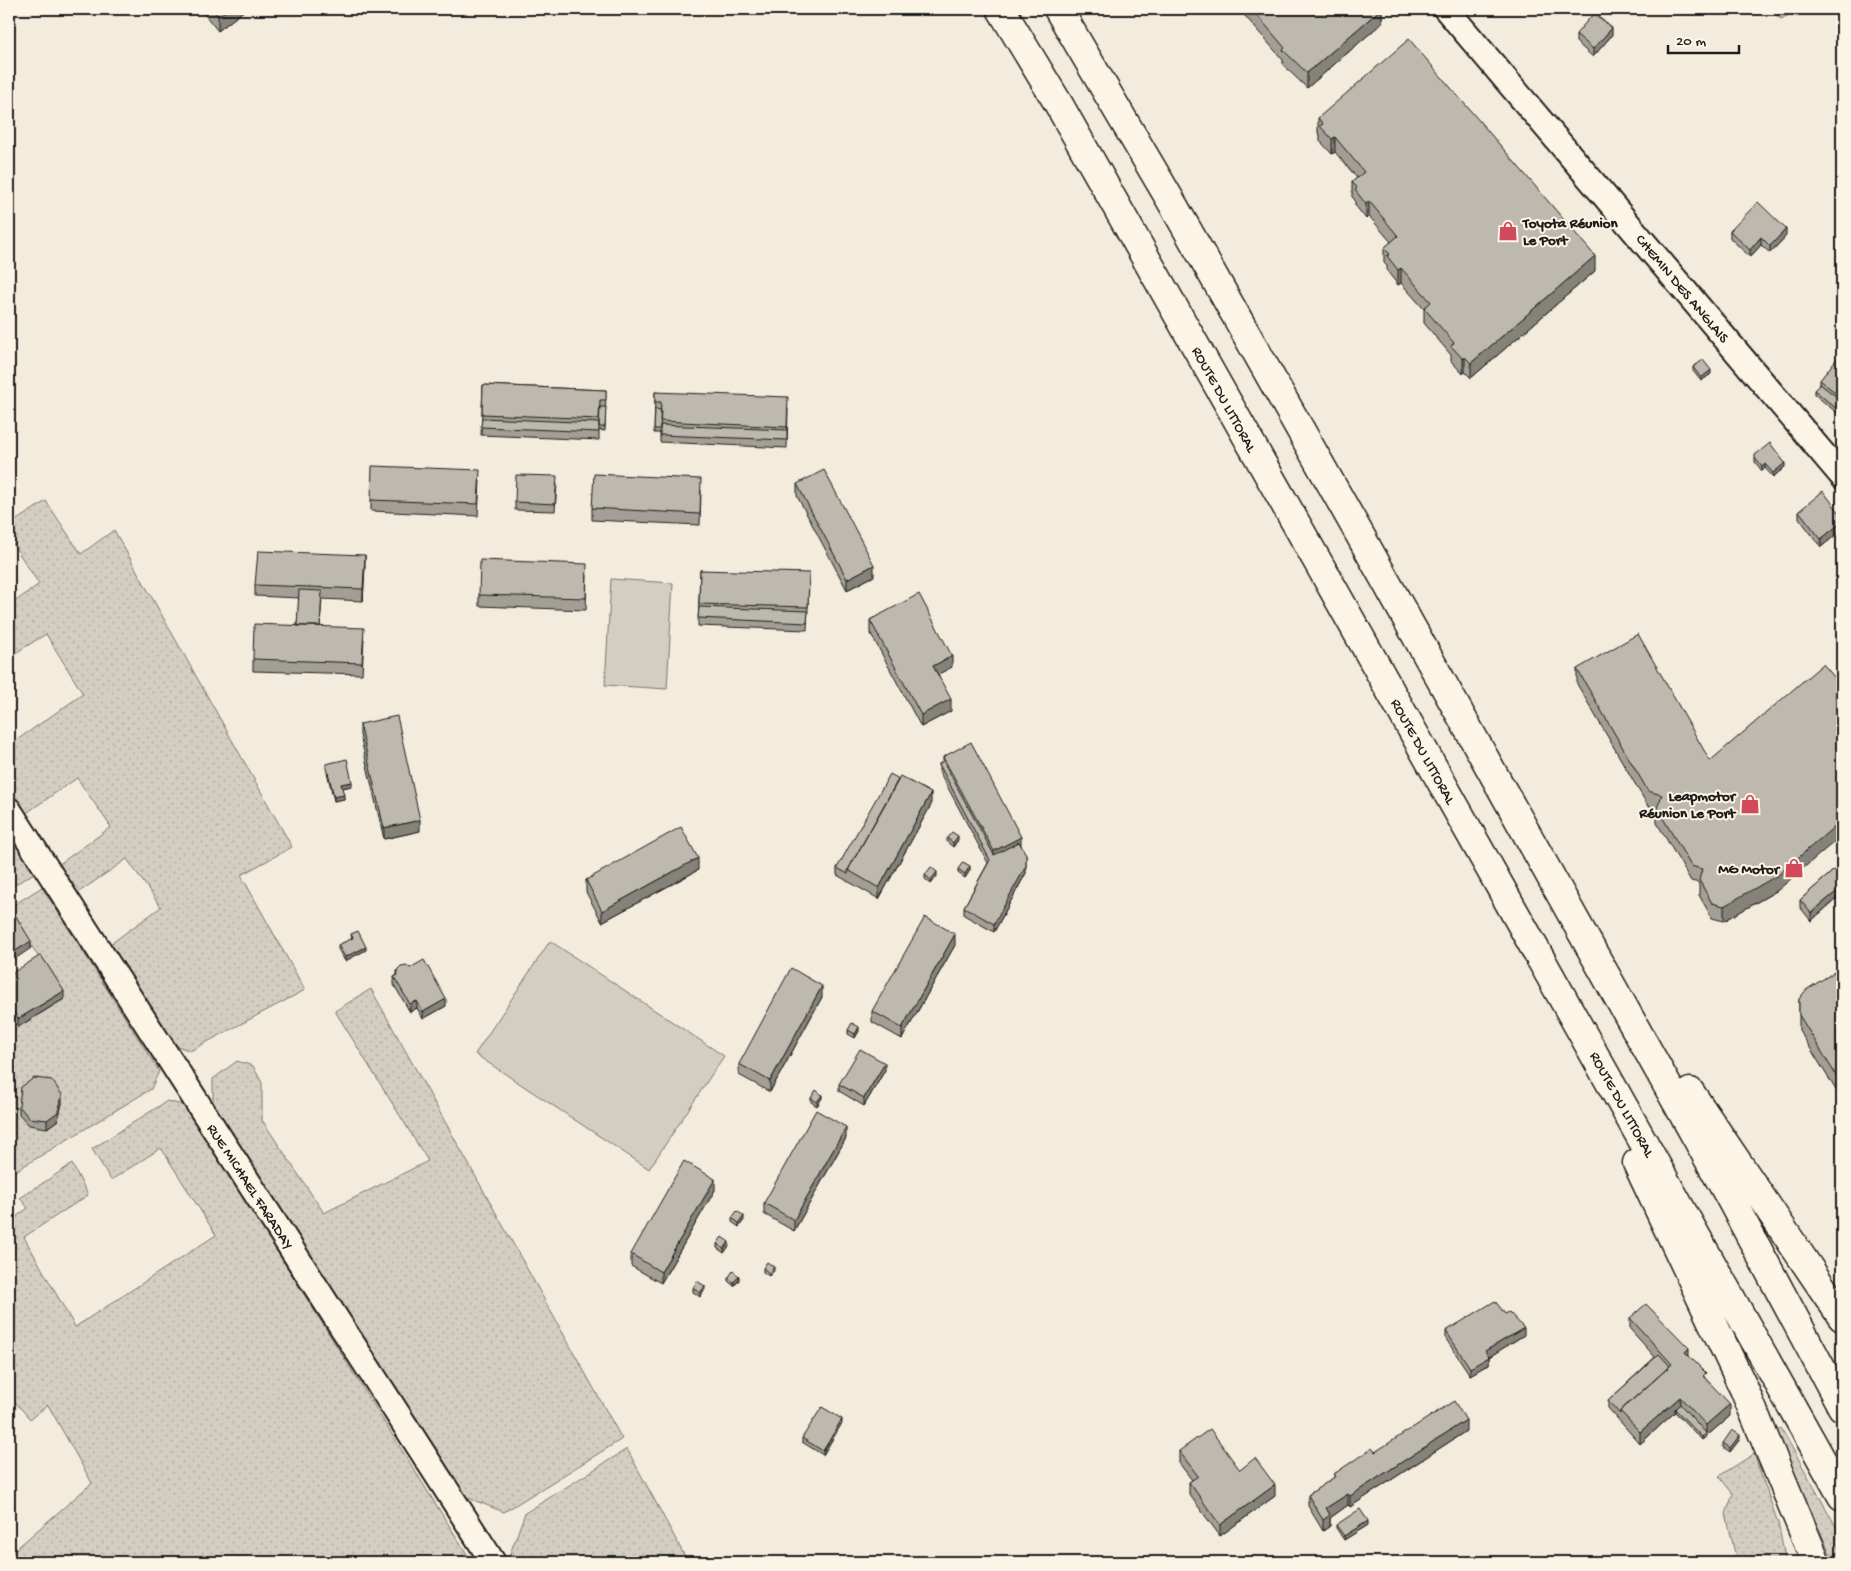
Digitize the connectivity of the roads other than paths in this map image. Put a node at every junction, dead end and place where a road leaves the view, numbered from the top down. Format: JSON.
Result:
{"nodes":[{"id":1,"x":1002,"y":9,"type":"edge"},
{"id":2,"x":1058,"y":9,"type":"edge"},
{"id":3,"x":1446,"y":9,"type":"edge"},
{"id":4,"x":1842,"y":476,"type":"edge"},
{"id":5,"x":9,"y":810,"type":"edge"},
{"id":6,"x":1587,"y":940,"type":"junction"},
{"id":7,"x":1534,"y":948,"type":"junction"},
{"id":8,"x":1842,"y":1317,"type":"edge"},
{"id":9,"x":1842,"y":1407,"type":"edge"},
{"id":10,"x":1842,"y":1496,"type":"edge"},
{"id":11,"x":1791,"y":1504,"type":"junction"},
{"id":12,"x":493,"y":1562,"type":"edge"},
{"id":13,"x":1805,"y":1562,"type":"edge"},
{"id":14,"x":1816,"y":1562,"type":"edge"}],
"edges":[{"from":1,"to":7,"type":"highway","name":"ROUTE DU LITTORAL"},
{"from":2,"to":6,"type":"highway"},
{"from":3,"to":4,"type":"street","name":"CHEMIN DES ANGLAIS"},
{"from":5,"to":12,"type":"street","name":"RUE MICHAEL FARADAY"},
{"from":6,"to":8,"type":"highway"},
{"from":6,"to":9,"type":"highway"},
{"from":7,"to":10,"type":"highway","name":"ROUTE DU LITTORAL"},
{"from":7,"to":11,"type":"highway"},
{"from":11,"to":13,"type":"highway"},
{"from":11,"to":14,"type":"highway"}]}
